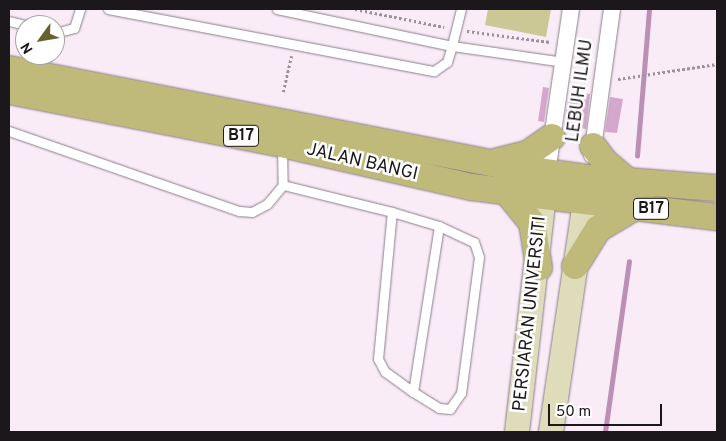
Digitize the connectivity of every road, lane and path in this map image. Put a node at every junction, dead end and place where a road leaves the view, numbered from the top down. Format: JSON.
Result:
{"nodes":[{"id":1,"x":80,"y":9,"type":"edge"},
{"id":2,"x":108,"y":9,"type":"edge"},
{"id":3,"x":277,"y":9,"type":"edge"},
{"id":4,"x":461,"y":9,"type":"edge"},
{"id":5,"x":571,"y":9,"type":"edge"},
{"id":6,"x":612,"y":9,"type":"edge"},
{"id":7,"x":65,"y":30,"type":"edge"},
{"id":8,"x":293,"y":44,"type":"junction"},
{"id":9,"x":452,"y":46,"type":"junction"},
{"id":10,"x":564,"y":62,"type":"junction"},
{"id":11,"x":717,"y":64,"type":"edge"},
{"id":12,"x":9,"y":69,"type":"edge"},
{"id":13,"x":627,"y":78,"type":"dead end"},
{"id":14,"x":9,"y":91,"type":"edge"},
{"id":15,"x":283,"y":92,"type":"dead end"},
{"id":16,"x":9,"y":131,"type":"edge"},
{"id":17,"x":552,"y":137,"type":"junction"},
{"id":18,"x":282,"y":144,"type":"junction"},
{"id":19,"x":593,"y":146,"type":"junction"},
{"id":20,"x":492,"y":162,"type":"junction"},
{"id":21,"x":625,"y":179,"type":"junction"},
{"id":22,"x":545,"y":184,"type":"junction"},
{"id":23,"x":283,"y":185,"type":"junction"},
{"id":24,"x":717,"y":188,"type":"edge"},
{"id":25,"x":587,"y":190,"type":"junction"},
{"id":26,"x":507,"y":192,"type":"junction"},
{"id":27,"x":635,"y":207,"type":"junction"},
{"id":28,"x":392,"y":212,"type":"junction"},
{"id":29,"x":717,"y":217,"type":"edge"},
{"id":30,"x":439,"y":226,"type":"junction"},
{"id":31,"x":575,"y":266,"type":"junction"},
{"id":32,"x":539,"y":267,"type":"junction"},
{"id":33,"x":413,"y":392,"type":"junction"},
{"id":34,"x":517,"y":432,"type":"edge"},
{"id":35,"x":551,"y":432,"type":"edge"}],
"edges":[{"from":1,"to":7,"type":"lane"},
{"from":2,"to":8,"type":"lane"},
{"from":3,"to":9,"type":"lane"},
{"from":4,"to":9,"type":"lane"},
{"from":5,"to":10,"type":"street","name":"LEBUH ILMU"},
{"from":6,"to":19,"type":"street","name":"LEBUH ILMU"},
{"from":8,"to":9,"type":"lane"},
{"from":8,"to":15,"type":"path"},
{"from":9,"to":10,"type":"lane"},
{"from":10,"to":17,"type":"street","name":"LEBUH ILMU"},
{"from":11,"to":13,"type":"path"},
{"from":12,"to":20,"type":"main road","name":"JALAN BANGI","number":"B17"},
{"from":14,"to":18,"type":"main road","name":"JALAN BANGI","number":"B17"},
{"from":16,"to":23,"type":"lane"},
{"from":17,"to":20,"type":"main road"},
{"from":17,"to":22,"type":"street","name":"LEBUH ILMU"},
{"from":18,"to":23,"type":"lane"},
{"from":18,"to":26,"type":"main road","name":"JALAN BANGI","number":"B17"},
{"from":19,"to":21,"type":"main road"},
{"from":19,"to":25,"type":"street","name":"LEBUH ILMU"},
{"from":20,"to":22,"type":"main road","name":"JALAN BANGI","number":"B17"},
{"from":21,"to":24,"type":"main road","name":"JALAN BANGI","number":"B17"},
{"from":21,"to":25,"type":"main road","name":"JALAN BANGI","number":"B17"},
{"from":22,"to":25,"type":"main road","name":"JALAN BANGI","number":"B17"},
{"from":22,"to":26,"type":"main road","name":"JALAN BANGI","number":"B17"},
{"from":22,"to":32,"type":"main road","name":"PERSIARAN UNIVERSITI"},
{"from":23,"to":28,"type":"lane"},
{"from":25,"to":27,"type":"main road","name":"JALAN BANGI","number":"B17"},
{"from":25,"to":31,"type":"main road","name":"PERSIARAN UNIVERSITI"},
{"from":26,"to":32,"type":"main road"},
{"from":27,"to":29,"type":"main road","name":"JALAN BANGI","number":"B17"},
{"from":27,"to":31,"type":"main road"},
{"from":28,"to":30,"type":"lane"},
{"from":28,"to":33,"type":"lane"},
{"from":30,"to":33,"type":"lane"},
{"from":30,"to":33,"type":"lane"},
{"from":31,"to":35,"type":"main road","name":"PERSIARAN UNIVERSITI"},
{"from":32,"to":34,"type":"main road","name":"PERSIARAN UNIVERSITI"}]}
